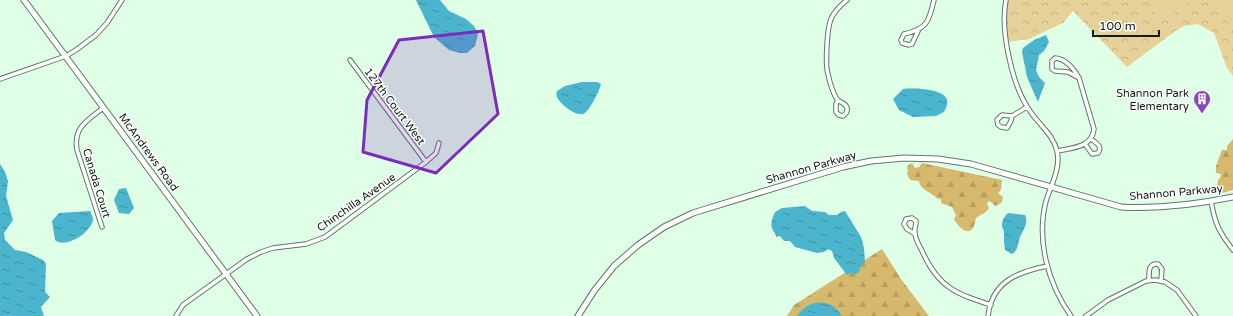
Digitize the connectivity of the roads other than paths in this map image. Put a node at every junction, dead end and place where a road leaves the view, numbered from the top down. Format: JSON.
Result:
{"nodes":[{"id":1,"x":24,"y":0,"type":"edge"},
{"id":2,"x":122,"y":0,"type":"edge"},
{"id":3,"x":847,"y":0,"type":"edge"},
{"id":4,"x":934,"y":0,"type":"edge"},
{"id":5,"x":1006,"y":0,"type":"edge"},
{"id":6,"x":918,"y":30,"type":"junction"},
{"id":7,"x":66,"y":56,"type":"junction"},
{"id":8,"x":350,"y":60,"type":"dead end"},
{"id":9,"x":1079,"y":78,"type":"junction"},
{"id":10,"x":0,"y":79,"type":"edge"},
{"id":11,"x":838,"y":100,"type":"dead end"},
{"id":12,"x":1027,"y":107,"type":"junction"},
{"id":13,"x":103,"y":108,"type":"junction"},
{"id":14,"x":1012,"y":116,"type":"junction"},
{"id":15,"x":1091,"y":139,"type":"junction"},
{"id":16,"x":439,"y":143,"type":"dead end"},
{"id":17,"x":1085,"y":144,"type":"junction"},
{"id":18,"x":1057,"y":151,"type":"junction"},
{"id":19,"x":426,"y":162,"type":"junction"},
{"id":20,"x":1051,"y":187,"type":"junction"},
{"id":21,"x":1233,"y":196,"type":"edge"},
{"id":22,"x":1211,"y":202,"type":"junction"},
{"id":23,"x":102,"y":227,"type":"dead end"},
{"id":24,"x":915,"y":234,"type":"junction"},
{"id":25,"x":1233,"y":250,"type":"edge"},
{"id":26,"x":1048,"y":266,"type":"junction"},
{"id":27,"x":226,"y":274,"type":"junction"},
{"id":28,"x":1149,"y":280,"type":"junction"},
{"id":29,"x":1161,"y":280,"type":"junction"},
{"id":30,"x":991,"y":305,"type":"junction"},
{"id":31,"x":176,"y":316,"type":"edge"},
{"id":32,"x":257,"y":316,"type":"edge"},
{"id":33,"x":578,"y":316,"type":"edge"},
{"id":34,"x":988,"y":316,"type":"edge"},
{"id":35,"x":1071,"y":316,"type":"edge"},
{"id":36,"x":1086,"y":316,"type":"edge"},
{"id":37,"x":1196,"y":316,"type":"edge"}],
"edges":[{"from":1,"to":7,"type":"street","name":"McAndrews Road"},
{"from":2,"to":7,"type":"street"},
{"from":3,"to":11,"type":"street"},
{"from":4,"to":6,"type":"street"},
{"from":5,"to":12,"type":"street"},
{"from":6,"to":6,"type":"street"},
{"from":7,"to":10,"type":"street"},
{"from":7,"to":13,"type":"street","name":"McAndrews Road"},
{"from":8,"to":19,"type":"street","name":"127th Court West"},
{"from":9,"to":9,"type":"street"},
{"from":9,"to":15,"type":"street"},
{"from":12,"to":14,"type":"street"},
{"from":12,"to":18,"type":"street"},
{"from":13,"to":23,"type":"street","name":"Canada Court"},
{"from":13,"to":27,"type":"street","name":"McAndrews Road"},
{"from":14,"to":14,"type":"street"},
{"from":15,"to":17,"type":"street"},
{"from":15,"to":17,"type":"street"},
{"from":16,"to":19,"type":"street","name":"Chinchilla Avenue"},
{"from":17,"to":18,"type":"street"},
{"from":18,"to":20,"type":"street"},
{"from":19,"to":27,"type":"street","name":"Chinchilla Avenue"},
{"from":20,"to":22,"type":"street","name":"Shannon Parkway"},
{"from":20,"to":26,"type":"street"},
{"from":20,"to":33,"type":"street","name":"Shannon Parkway"},
{"from":21,"to":22,"type":"street","name":"Shannon Parkway"},
{"from":22,"to":25,"type":"street"},
{"from":24,"to":24,"type":"street"},
{"from":24,"to":30,"type":"street"},
{"from":26,"to":30,"type":"street"},
{"from":26,"to":35,"type":"street"},
{"from":27,"to":31,"type":"street","name":"Chinchilla Avenue"},
{"from":27,"to":32,"type":"street","name":"McAndrews Road"},
{"from":28,"to":29,"type":"street"},
{"from":28,"to":29,"type":"street"},
{"from":28,"to":36,"type":"street"},
{"from":29,"to":37,"type":"street"},
{"from":30,"to":34,"type":"street"}]}
